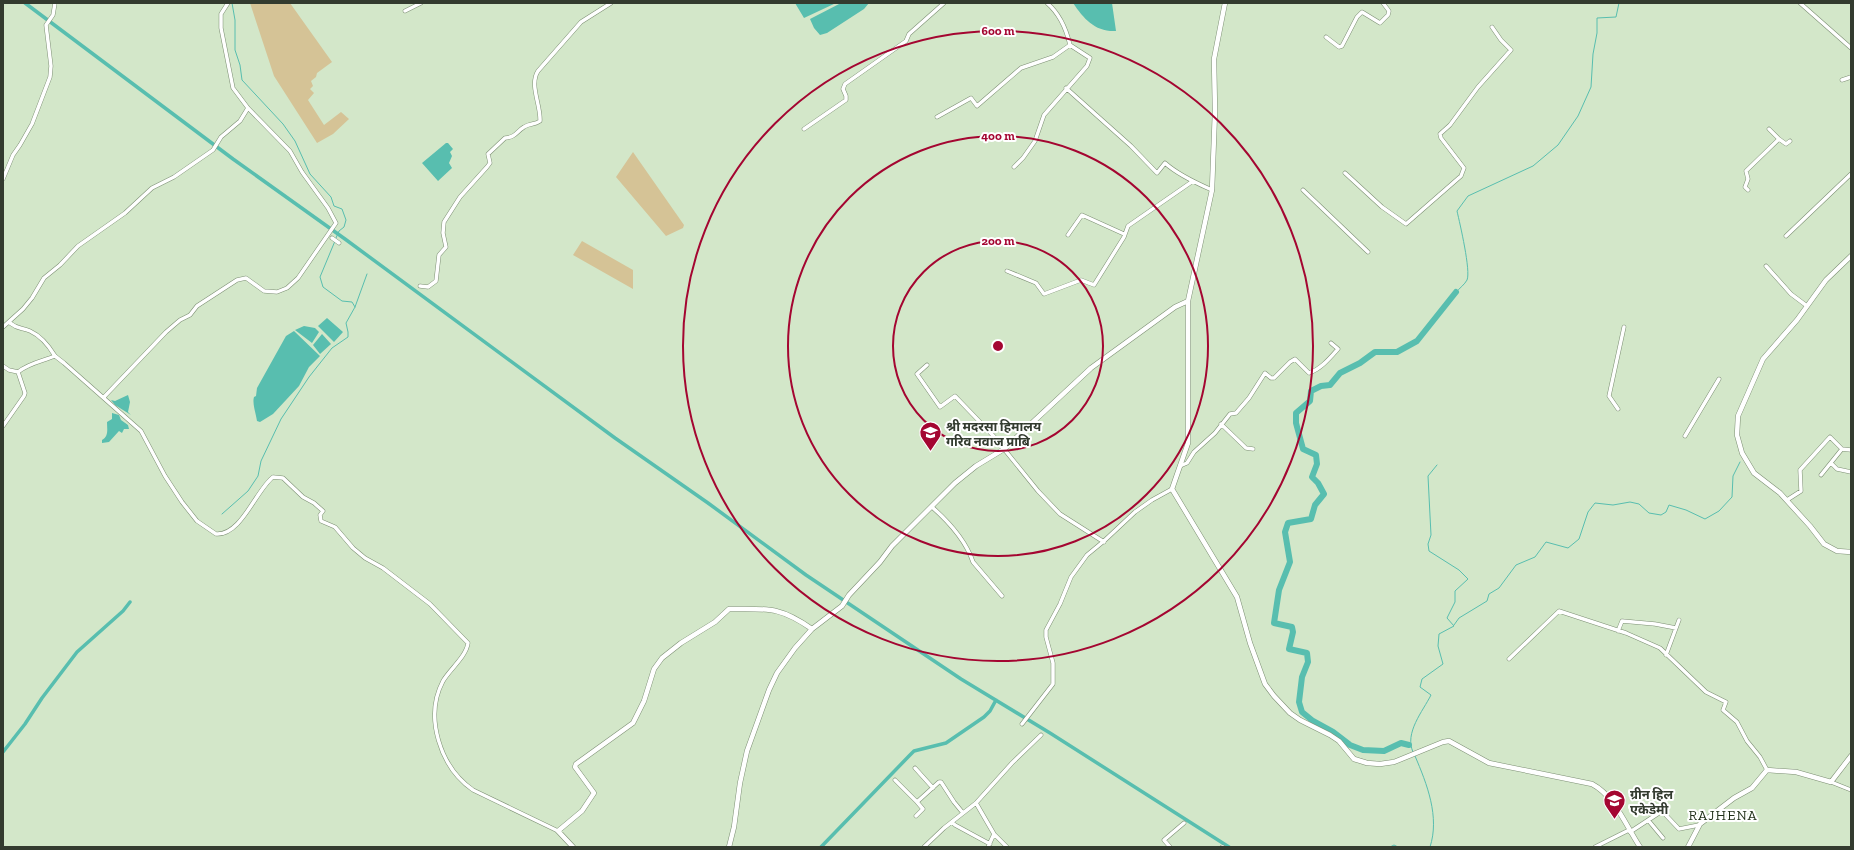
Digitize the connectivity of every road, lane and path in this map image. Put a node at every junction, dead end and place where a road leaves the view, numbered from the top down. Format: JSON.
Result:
{"nodes":[{"id":1,"x":55,"y":3,"type":"edge"},
{"id":2,"x":228,"y":3,"type":"edge"},
{"id":3,"x":421,"y":3,"type":"edge"},
{"id":4,"x":611,"y":3,"type":"edge"},
{"id":5,"x":944,"y":3,"type":"edge"},
{"id":6,"x":1047,"y":3,"type":"edge"},
{"id":7,"x":1225,"y":3,"type":"edge"},
{"id":8,"x":1383,"y":3,"type":"edge"},
{"id":9,"x":1800,"y":3,"type":"edge"},
{"id":10,"x":405,"y":11,"type":"dead end"},
{"id":11,"x":1492,"y":27,"type":"dead end"},
{"id":12,"x":1326,"y":37,"type":"dead end"},
{"id":13,"x":1070,"y":45,"type":"junction"},
{"id":14,"x":1851,"y":48,"type":"edge"},
{"id":15,"x":1851,"y":77,"type":"edge"},
{"id":16,"x":1842,"y":80,"type":"dead end"},
{"id":17,"x":1066,"y":88,"type":"junction"},
{"id":18,"x":248,"y":108,"type":"junction"},
{"id":19,"x":937,"y":117,"type":"dead end"},
{"id":20,"x":804,"y":129,"type":"dead end"},
{"id":21,"x":1769,"y":129,"type":"dead end"},
{"id":22,"x":1779,"y":140,"type":"junction"},
{"id":23,"x":1790,"y":141,"type":"dead end"},
{"id":24,"x":1014,"y":166,"type":"dead end"},
{"id":25,"x":1345,"y":173,"type":"dead end"},
{"id":26,"x":1851,"y":174,"type":"edge"},
{"id":27,"x":3,"y":179,"type":"edge"},
{"id":28,"x":1193,"y":181,"type":"junction"},
{"id":29,"x":1212,"y":190,"type":"junction"},
{"id":30,"x":1303,"y":190,"type":"dead end"},
{"id":31,"x":1748,"y":190,"type":"dead end"},
{"id":32,"x":1124,"y":234,"type":"junction"},
{"id":33,"x":1068,"y":235,"type":"dead end"},
{"id":34,"x":1786,"y":236,"type":"dead end"},
{"id":35,"x":332,"y":238,"type":"dead end"},
{"id":36,"x":339,"y":243,"type":"dead end"},
{"id":37,"x":1368,"y":252,"type":"dead end"},
{"id":38,"x":1851,"y":256,"type":"edge"},
{"id":39,"x":1766,"y":266,"type":"dead end"},
{"id":40,"x":1007,"y":272,"type":"dead end"},
{"id":41,"x":420,"y":286,"type":"dead end"},
{"id":42,"x":1188,"y":301,"type":"junction"},
{"id":43,"x":1807,"y":306,"type":"junction"},
{"id":44,"x":10,"y":323,"type":"junction"},
{"id":45,"x":3,"y":327,"type":"edge"},
{"id":46,"x":1624,"y":327,"type":"dead end"},
{"id":47,"x":1331,"y":343,"type":"dead end"},
{"id":48,"x":55,"y":356,"type":"junction"},
{"id":49,"x":927,"y":365,"type":"dead end"},
{"id":50,"x":3,"y":366,"type":"edge"},
{"id":51,"x":18,"y":372,"type":"junction"},
{"id":52,"x":1719,"y":379,"type":"dead end"},
{"id":53,"x":104,"y":397,"type":"junction"},
{"id":54,"x":1618,"y":409,"type":"dead end"},
{"id":55,"x":1221,"y":424,"type":"junction"},
{"id":56,"x":3,"y":426,"type":"edge"},
{"id":57,"x":1685,"y":436,"type":"dead end"},
{"id":58,"x":1005,"y":448,"type":"junction"},
{"id":59,"x":1253,"y":449,"type":"dead end"},
{"id":60,"x":1842,"y":449,"type":"junction"},
{"id":61,"x":1851,"y":450,"type":"edge"},
{"id":62,"x":1831,"y":463,"type":"junction"},
{"id":63,"x":1180,"y":466,"type":"junction"},
{"id":64,"x":1851,"y":472,"type":"edge"},
{"id":65,"x":1821,"y":475,"type":"dead end"},
{"id":66,"x":1172,"y":489,"type":"junction"},
{"id":67,"x":1787,"y":500,"type":"junction"},
{"id":68,"x":932,"y":506,"type":"junction"},
{"id":69,"x":1104,"y":542,"type":"junction"},
{"id":70,"x":1851,"y":552,"type":"edge"},
{"id":71,"x":1002,"y":596,"type":"dead end"},
{"id":72,"x":1679,"y":620,"type":"dead end"},
{"id":73,"x":1676,"y":628,"type":"junction"},
{"id":74,"x":812,"y":629,"type":"junction"},
{"id":75,"x":1618,"y":631,"type":"junction"},
{"id":76,"x":1666,"y":655,"type":"junction"},
{"id":77,"x":1509,"y":659,"type":"dead end"},
{"id":78,"x":1023,"y":723,"type":"dead end"},
{"id":79,"x":1041,"y":735,"type":"dead end"},
{"id":80,"x":1851,"y":756,"type":"edge"},
{"id":81,"x":915,"y":768,"type":"dead end"},
{"id":82,"x":1767,"y":770,"type":"junction"},
{"id":83,"x":895,"y":780,"type":"dead end"},
{"id":84,"x":1831,"y":782,"type":"junction"},
{"id":85,"x":933,"y":788,"type":"junction"},
{"id":86,"x":1851,"y":790,"type":"edge"},
{"id":87,"x":917,"y":802,"type":"junction"},
{"id":88,"x":976,"y":803,"type":"junction"},
{"id":89,"x":964,"y":813,"type":"junction"},
{"id":90,"x":916,"y":816,"type":"dead end"},
{"id":91,"x":1648,"y":820,"type":"junction"},
{"id":92,"x":952,"y":822,"type":"junction"},
{"id":93,"x":1184,"y":823,"type":"dead end"},
{"id":94,"x":1699,"y":826,"type":"junction"},
{"id":95,"x":558,"y":831,"type":"junction"},
{"id":96,"x":1630,"y":831,"type":"junction"},
{"id":97,"x":994,"y":834,"type":"junction"},
{"id":98,"x":1663,"y":838,"type":"dead end"},
{"id":99,"x":989,"y":845,"type":"edge"},
{"id":100,"x":573,"y":847,"type":"edge"},
{"id":101,"x":729,"y":847,"type":"edge"},
{"id":102,"x":924,"y":847,"type":"edge"},
{"id":103,"x":1007,"y":847,"type":"edge"},
{"id":104,"x":1170,"y":847,"type":"edge"},
{"id":105,"x":1595,"y":847,"type":"edge"},
{"id":106,"x":1640,"y":847,"type":"edge"},
{"id":107,"x":1688,"y":847,"type":"edge"}],
"edges":[{"from":1,"to":27,"type":"street"},
{"from":2,"to":18,"type":"street"},
{"from":3,"to":10,"type":"street"},
{"from":4,"to":41,"type":"street"},
{"from":5,"to":20,"type":"street"},
{"from":6,"to":13,"type":"street"},
{"from":7,"to":29,"type":"street"},
{"from":8,"to":12,"type":"street"},
{"from":9,"to":14,"type":"street"},
{"from":11,"to":25,"type":"street"},
{"from":13,"to":17,"type":"street"},
{"from":13,"to":19,"type":"street"},
{"from":15,"to":16,"type":"street"},
{"from":17,"to":24,"type":"street"},
{"from":17,"to":28,"type":"street"},
{"from":18,"to":44,"type":"street"},
{"from":18,"to":53,"type":"street"},
{"from":21,"to":22,"type":"street"},
{"from":22,"to":23,"type":"street"},
{"from":22,"to":31,"type":"street"},
{"from":26,"to":34,"type":"street"},
{"from":28,"to":29,"type":"street"},
{"from":28,"to":32,"type":"street"},
{"from":29,"to":42,"type":"street"},
{"from":30,"to":37,"type":"street"},
{"from":32,"to":33,"type":"street"},
{"from":32,"to":40,"type":"street"},
{"from":35,"to":36,"type":"street"},
{"from":38,"to":43,"type":"street"},
{"from":39,"to":43,"type":"street"},
{"from":42,"to":58,"type":"street"},
{"from":42,"to":63,"type":"street"},
{"from":43,"to":67,"type":"street"},
{"from":44,"to":45,"type":"street"},
{"from":44,"to":48,"type":"street"},
{"from":46,"to":54,"type":"street"},
{"from":47,"to":55,"type":"street"},
{"from":48,"to":51,"type":"street"},
{"from":48,"to":53,"type":"street"},
{"from":49,"to":58,"type":"street"},
{"from":50,"to":51,"type":"street"},
{"from":51,"to":56,"type":"street"},
{"from":52,"to":57,"type":"street"},
{"from":53,"to":95,"type":"street"},
{"from":55,"to":59,"type":"street"},
{"from":55,"to":63,"type":"street"},
{"from":58,"to":68,"type":"street"},
{"from":58,"to":69,"type":"street"},
{"from":60,"to":61,"type":"street"},
{"from":60,"to":62,"type":"street"},
{"from":60,"to":67,"type":"street"},
{"from":62,"to":64,"type":"street"},
{"from":62,"to":65,"type":"street"},
{"from":63,"to":66,"type":"street"},
{"from":66,"to":69,"type":"street"},
{"from":66,"to":96,"type":"street"},
{"from":67,"to":70,"type":"street"},
{"from":68,"to":71,"type":"street"},
{"from":68,"to":74,"type":"street"},
{"from":69,"to":78,"type":"street"},
{"from":72,"to":73,"type":"street"},
{"from":73,"to":75,"type":"street"},
{"from":73,"to":76,"type":"street"},
{"from":74,"to":95,"type":"street"},
{"from":74,"to":101,"type":"street"},
{"from":75,"to":76,"type":"street"},
{"from":75,"to":77,"type":"street"},
{"from":76,"to":82,"type":"street"},
{"from":79,"to":88,"type":"street"},
{"from":80,"to":84,"type":"street"},
{"from":81,"to":85,"type":"street"},
{"from":82,"to":84,"type":"street"},
{"from":82,"to":94,"type":"street"},
{"from":83,"to":87,"type":"street"},
{"from":84,"to":86,"type":"street"},
{"from":85,"to":87,"type":"street"},
{"from":85,"to":89,"type":"street"},
{"from":87,"to":90,"type":"street"},
{"from":88,"to":89,"type":"street"},
{"from":88,"to":97,"type":"street"},
{"from":89,"to":92,"type":"street"},
{"from":91,"to":94,"type":"street"},
{"from":91,"to":96,"type":"street"},
{"from":91,"to":98,"type":"street"},
{"from":92,"to":99,"type":"street"},
{"from":92,"to":102,"type":"street"},
{"from":93,"to":104,"type":"street"},
{"from":94,"to":107,"type":"street"},
{"from":95,"to":100,"type":"street"},
{"from":96,"to":105,"type":"street"},
{"from":96,"to":106,"type":"street"},
{"from":97,"to":99,"type":"street"},
{"from":97,"to":103,"type":"street"}]}
